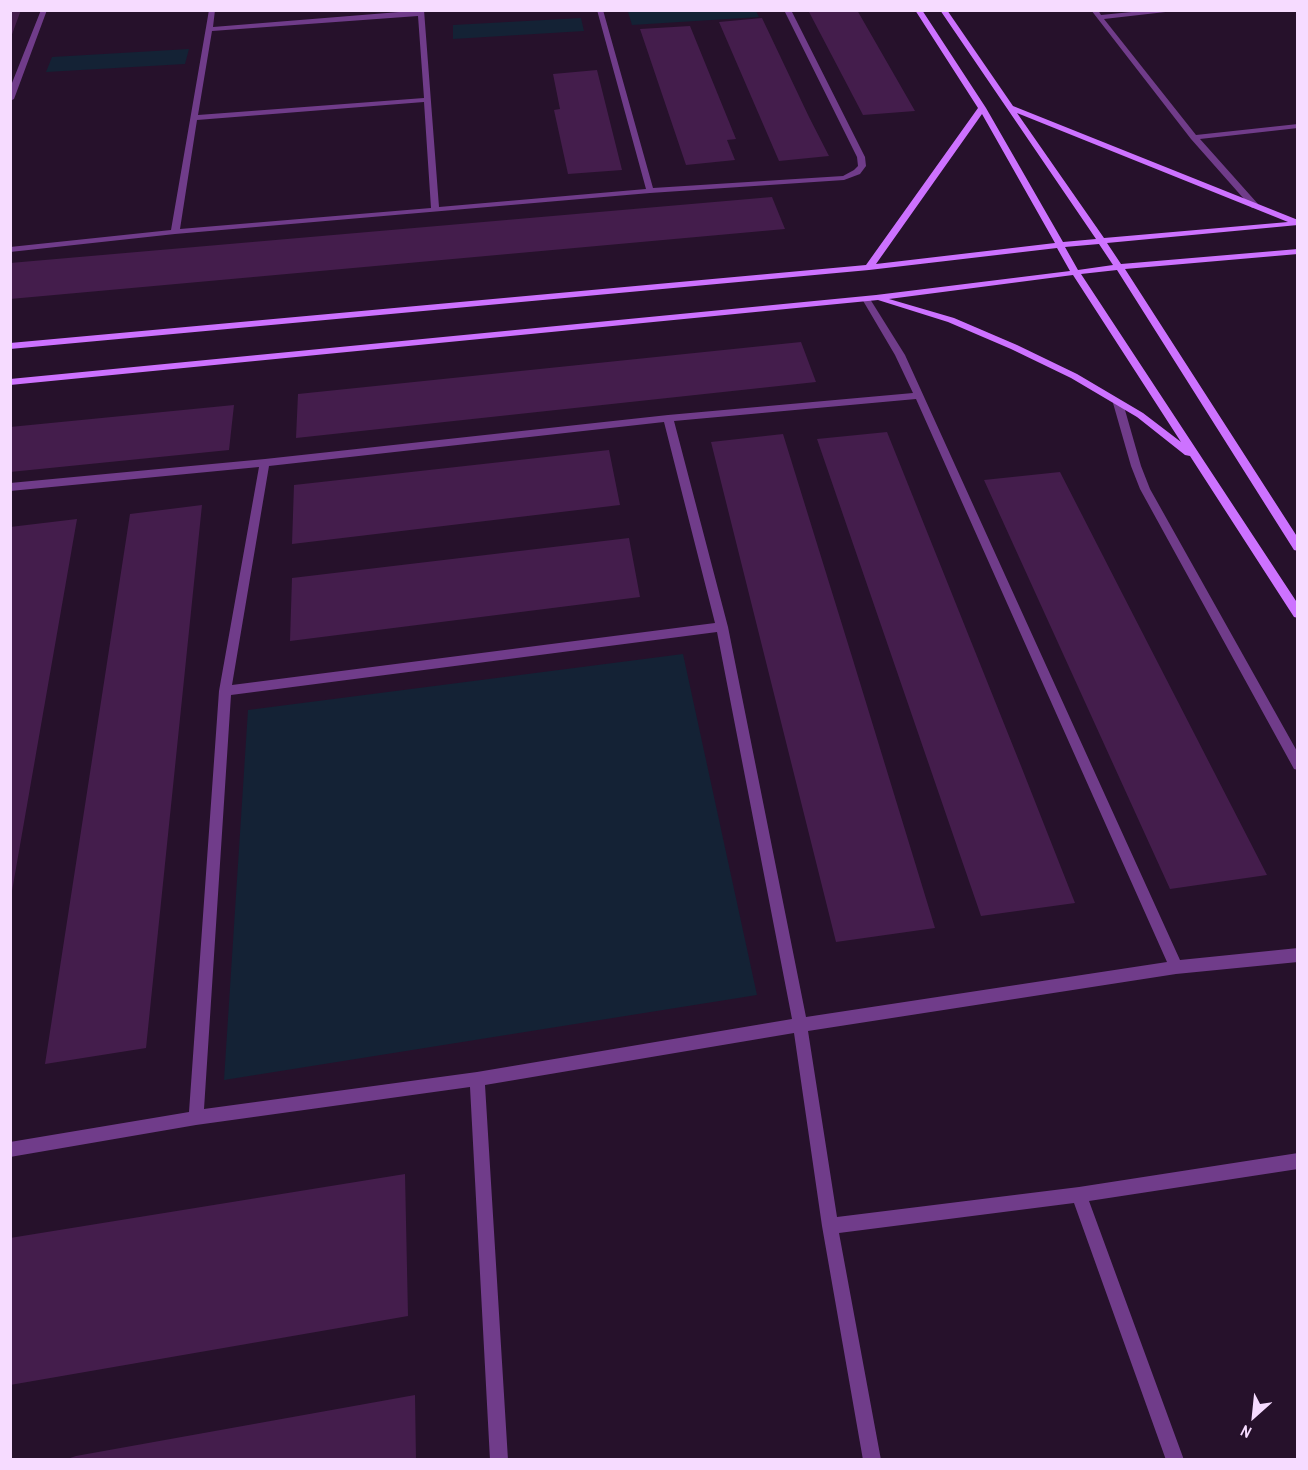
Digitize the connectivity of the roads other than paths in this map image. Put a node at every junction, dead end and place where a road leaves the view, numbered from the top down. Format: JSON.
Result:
{"nodes":[{"id":1,"x":44,"y":10,"type":"edge"},
{"id":2,"x":212,"y":10,"type":"edge"},
{"id":3,"x":600,"y":10,"type":"edge"},
{"id":4,"x":787,"y":10,"type":"edge"},
{"id":5,"x":918,"y":10,"type":"edge"},
{"id":6,"x":943,"y":10,"type":"edge"},
{"id":7,"x":1180,"y":10,"type":"edge"},
{"id":8,"x":421,"y":12,"type":"edge"},
{"id":9,"x":1097,"y":14,"type":"edge"},
{"id":10,"x":209,"y":29,"type":"junction"},
{"id":11,"x":10,"y":99,"type":"edge"},
{"id":12,"x":427,"y":100,"type":"junction"},
{"id":13,"x":982,"y":108,"type":"junction"},
{"id":14,"x":1011,"y":108,"type":"junction"},
{"id":15,"x":194,"y":118,"type":"junction"},
{"id":16,"x":1298,"y":126,"type":"edge"},
{"id":17,"x":1194,"y":137,"type":"junction"},
{"id":18,"x":650,"y":191,"type":"junction"},
{"id":19,"x":1255,"y":206,"type":"junction"},
{"id":20,"x":435,"y":210,"type":"junction"},
{"id":21,"x":1298,"y":223,"type":"edge"},
{"id":22,"x":175,"y":232,"type":"junction"},
{"id":23,"x":1101,"y":242,"type":"junction"},
{"id":24,"x":1060,"y":244,"type":"junction"},
{"id":25,"x":10,"y":250,"type":"edge"},
{"id":26,"x":1298,"y":251,"type":"edge"},
{"id":27,"x":869,"y":267,"type":"junction"},
{"id":28,"x":1119,"y":267,"type":"junction"},
{"id":29,"x":1076,"y":273,"type":"junction"},
{"id":30,"x":871,"y":298,"type":"junction"},
{"id":31,"x":10,"y":346,"type":"edge"},
{"id":32,"x":10,"y":382,"type":"edge"},
{"id":33,"x":919,"y":396,"type":"junction"},
{"id":34,"x":1118,"y":403,"type":"junction"},
{"id":35,"x":668,"y":418,"type":"junction"},
{"id":36,"x":1196,"y":460,"type":"junction"},
{"id":37,"x":265,"y":463,"type":"junction"},
{"id":38,"x":10,"y":487,"type":"edge"},
{"id":39,"x":1298,"y":547,"type":"edge"},
{"id":40,"x":1298,"y":614,"type":"edge"},
{"id":41,"x":722,"y":627,"type":"junction"},
{"id":42,"x":225,"y":691,"type":"junction"},
{"id":43,"x":1298,"y":765,"type":"edge"},
{"id":44,"x":1298,"y":955,"type":"edge"},
{"id":45,"x":1176,"y":967,"type":"junction"},
{"id":46,"x":800,"y":1025,"type":"junction"},
{"id":47,"x":477,"y":1079,"type":"junction"},
{"id":48,"x":195,"y":1118,"type":"junction"},
{"id":49,"x":10,"y":1150,"type":"edge"},
{"id":50,"x":1298,"y":1161,"type":"edge"},
{"id":51,"x":1079,"y":1195,"type":"junction"},
{"id":52,"x":830,"y":1226,"type":"junction"},
{"id":53,"x":499,"y":1460,"type":"edge"},
{"id":54,"x":872,"y":1460,"type":"edge"},
{"id":55,"x":1175,"y":1460,"type":"edge"}],
"edges":[{"from":1,"to":11,"type":"street"},
{"from":2,"to":10,"type":"street"},
{"from":3,"to":18,"type":"street"},
{"from":4,"to":18,"type":"street"},
{"from":5,"to":13,"type":"main road"},
{"from":6,"to":14,"type":"main road"},
{"from":7,"to":9,"type":"street"},
{"from":8,"to":10,"type":"street"},
{"from":8,"to":12,"type":"street"},
{"from":9,"to":17,"type":"street"},
{"from":10,"to":15,"type":"street"},
{"from":12,"to":15,"type":"street"},
{"from":12,"to":20,"type":"street"},
{"from":13,"to":24,"type":"main road"},
{"from":13,"to":27,"type":"main road"},
{"from":14,"to":19,"type":"main road"},
{"from":14,"to":23,"type":"main road"},
{"from":15,"to":22,"type":"street"},
{"from":16,"to":17,"type":"street"},
{"from":17,"to":19,"type":"street"},
{"from":18,"to":20,"type":"street"},
{"from":19,"to":21,"type":"main road"},
{"from":20,"to":22,"type":"street"},
{"from":21,"to":23,"type":"main road"},
{"from":22,"to":25,"type":"street"},
{"from":23,"to":24,"type":"main road"},
{"from":23,"to":28,"type":"main road"},
{"from":24,"to":27,"type":"main road"},
{"from":24,"to":29,"type":"main road"},
{"from":26,"to":28,"type":"main road"},
{"from":27,"to":31,"type":"main road"},
{"from":28,"to":29,"type":"main road"},
{"from":28,"to":39,"type":"main road"},
{"from":29,"to":30,"type":"main road"},
{"from":29,"to":36,"type":"main road"},
{"from":30,"to":32,"type":"main road"},
{"from":30,"to":33,"type":"street"},
{"from":30,"to":34,"type":"main road"},
{"from":33,"to":35,"type":"street"},
{"from":33,"to":45,"type":"street"},
{"from":34,"to":36,"type":"main road"},
{"from":34,"to":43,"type":"street"},
{"from":35,"to":37,"type":"street"},
{"from":35,"to":41,"type":"street"},
{"from":36,"to":40,"type":"main road"},
{"from":37,"to":38,"type":"street"},
{"from":37,"to":42,"type":"street"},
{"from":41,"to":42,"type":"street"},
{"from":41,"to":46,"type":"street"},
{"from":42,"to":48,"type":"street"},
{"from":44,"to":45,"type":"street"},
{"from":45,"to":46,"type":"street"},
{"from":46,"to":47,"type":"street"},
{"from":46,"to":52,"type":"street"},
{"from":47,"to":48,"type":"street"},
{"from":47,"to":53,"type":"street"},
{"from":48,"to":49,"type":"street"},
{"from":50,"to":51,"type":"street"},
{"from":51,"to":52,"type":"street"},
{"from":51,"to":55,"type":"street"},
{"from":52,"to":54,"type":"street"}]}
